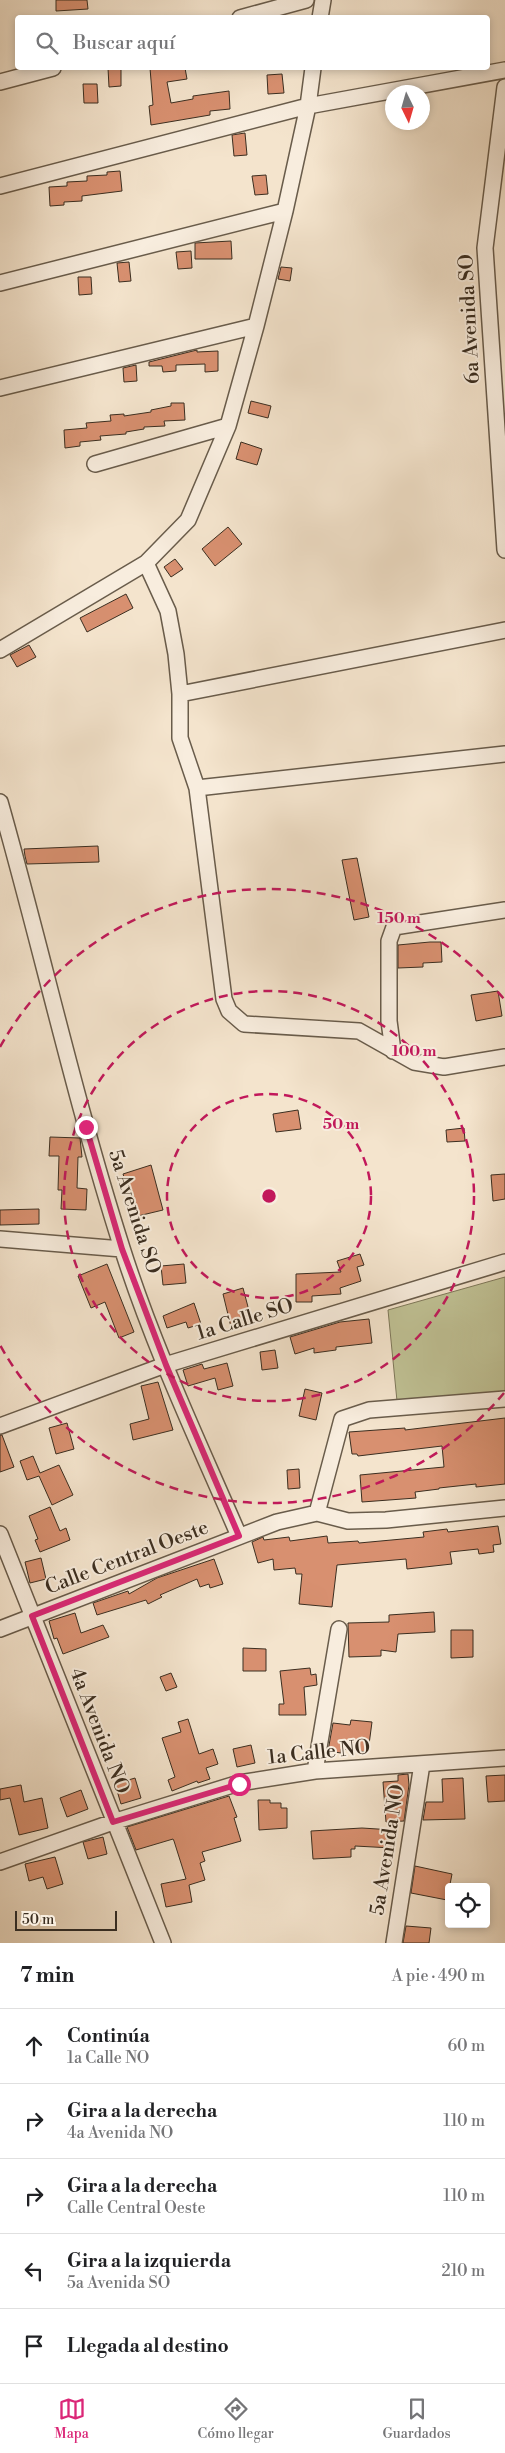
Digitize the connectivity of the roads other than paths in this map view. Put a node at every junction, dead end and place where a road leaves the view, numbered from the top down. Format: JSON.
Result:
{"nodes":[{"id":1,"x":306,"y":0,"type":"edge"},
{"id":2,"x":323,"y":0,"type":"edge"},
{"id":3,"x":251,"y":15,"type":"edge"},
{"id":4,"x":320,"y":15,"type":"edge"},
{"id":5,"x":45,"y":70,"type":"edge"},
{"id":6,"x":313,"y":70,"type":"edge"},
{"id":7,"x":505,"y":70,"type":"edge"},
{"id":8,"x":0,"y":82,"type":"edge"},
{"id":9,"x":505,"y":88,"type":"edge"},
{"id":10,"x":308,"y":106,"type":"junction"},
{"id":11,"x":0,"y":186,"type":"edge"},
{"id":12,"x":286,"y":211,"type":"junction"},
{"id":13,"x":0,"y":283,"type":"edge"},
{"id":14,"x":256,"y":326,"type":"junction"},
{"id":15,"x":0,"y":388,"type":"edge"},
{"id":16,"x":228,"y":426,"type":"junction"},
{"id":17,"x":501,"y":440,"type":"edge"},
{"id":18,"x":95,"y":464,"type":"dead end"},
{"id":19,"x":504,"y":530,"type":"edge"},
{"id":20,"x":505,"y":550,"type":"edge"},
{"id":21,"x":146,"y":563,"type":"junction"},
{"id":22,"x":505,"y":630,"type":"edge"},
{"id":23,"x":0,"y":650,"type":"edge"},
{"id":24,"x":180,"y":694,"type":"junction"},
{"id":25,"x":505,"y":754,"type":"edge"},
{"id":26,"x":197,"y":788,"type":"junction"},
{"id":27,"x":0,"y":802,"type":"edge"},
{"id":28,"x":505,"y":910,"type":"edge"},
{"id":29,"x":393,"y":1051,"type":"junction"},
{"id":30,"x":505,"y":1057,"type":"edge"},
{"id":31,"x":0,"y":1239,"type":"edge"},
{"id":32,"x":122,"y":1249,"type":"junction"},
{"id":33,"x":505,"y":1262,"type":"edge"},
{"id":34,"x":166,"y":1365,"type":"junction"},
{"id":35,"x":505,"y":1400,"type":"edge"},
{"id":36,"x":0,"y":1426,"type":"edge"},
{"id":37,"x":505,"y":1508,"type":"edge"},
{"id":38,"x":317,"y":1513,"type":"junction"},
{"id":39,"x":0,"y":1534,"type":"edge"},
{"id":40,"x":239,"y":1536,"type":"junction"},
{"id":41,"x":32,"y":1616,"type":"junction"},
{"id":42,"x":0,"y":1629,"type":"edge"},
{"id":43,"x":339,"y":1629,"type":"dead end"},
{"id":44,"x":505,"y":1758,"type":"edge"},
{"id":45,"x":422,"y":1764,"type":"junction"},
{"id":46,"x":315,"y":1771,"type":"junction"},
{"id":47,"x":113,"y":1822,"type":"junction"},
{"id":48,"x":0,"y":1862,"type":"edge"},
{"id":49,"x":162,"y":1943,"type":"edge"},
{"id":50,"x":394,"y":1943,"type":"edge"}],
"edges":[{"from":1,"to":3,"type":"street"},
{"from":2,"to":4,"type":"street"},
{"from":5,"to":8,"type":"street"},
{"from":6,"to":10,"type":"street"},
{"from":7,"to":10,"type":"street"},
{"from":9,"to":17,"type":"street","name":"6a Avenida SO"},
{"from":10,"to":11,"type":"street"},
{"from":10,"to":12,"type":"street"},
{"from":12,"to":13,"type":"street"},
{"from":12,"to":14,"type":"street"},
{"from":14,"to":15,"type":"street"},
{"from":14,"to":16,"type":"street"},
{"from":16,"to":18,"type":"street"},
{"from":16,"to":21,"type":"street"},
{"from":17,"to":19,"type":"street","name":"6a Avenida SO"},
{"from":19,"to":20,"type":"street","name":"6a Avenida SO"},
{"from":21,"to":23,"type":"street"},
{"from":21,"to":24,"type":"street"},
{"from":22,"to":24,"type":"street"},
{"from":24,"to":26,"type":"street"},
{"from":25,"to":26,"type":"street"},
{"from":26,"to":29,"type":"street"},
{"from":27,"to":32,"type":"street","name":"5a Avenida SO"},
{"from":28,"to":29,"type":"street"},
{"from":29,"to":30,"type":"street"},
{"from":31,"to":32,"type":"street"},
{"from":32,"to":34,"type":"street","name":"5a Avenida SO"},
{"from":33,"to":34,"type":"street","name":"1a Calle SO"},
{"from":34,"to":36,"type":"street","name":"1a Calle SO"},
{"from":34,"to":40,"type":"street","name":"5a Avenida SO"},
{"from":35,"to":38,"type":"street"},
{"from":37,"to":38,"type":"street","name":"Calle Central Oeste"},
{"from":38,"to":40,"type":"street","name":"Calle Central Oeste"},
{"from":39,"to":41,"type":"street","name":"4a Avenida NO"},
{"from":40,"to":41,"type":"street","name":"Calle Central Oeste"},
{"from":41,"to":42,"type":"street","name":"Calle Central Oeste"},
{"from":41,"to":47,"type":"street","name":"4a Avenida NO"},
{"from":43,"to":46,"type":"street"},
{"from":44,"to":45,"type":"street","name":"1a Calle NO"},
{"from":45,"to":46,"type":"street","name":"1a Calle NO"},
{"from":45,"to":50,"type":"street","name":"5a Avenida NO"},
{"from":46,"to":47,"type":"street","name":"1a Calle NO"},
{"from":47,"to":48,"type":"street","name":"1a Calle NO"},
{"from":47,"to":49,"type":"street","name":"4a Avenida NO"}]}
